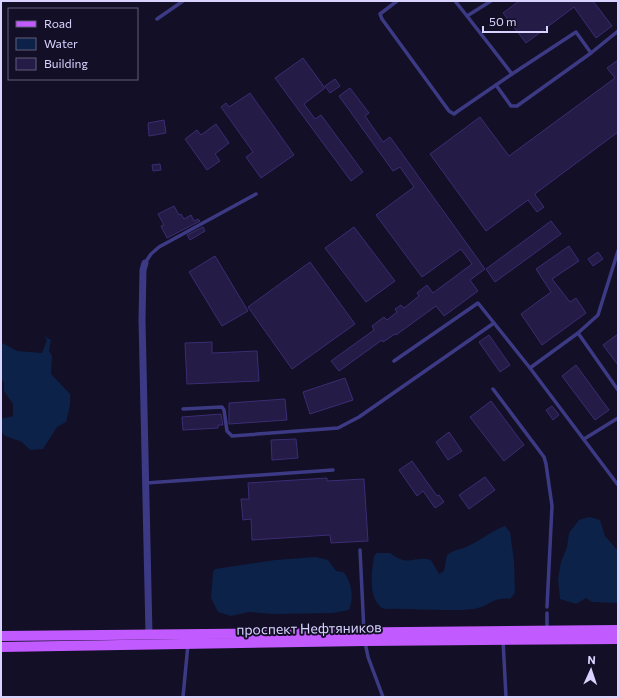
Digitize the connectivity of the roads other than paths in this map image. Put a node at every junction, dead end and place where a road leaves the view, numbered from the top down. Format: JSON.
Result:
{"nodes":[{"id":1,"x":182,"y":1,"type":"edge"},
{"id":2,"x":397,"y":1,"type":"edge"},
{"id":3,"x":455,"y":1,"type":"edge"},
{"id":4,"x":491,"y":1,"type":"edge"},
{"id":5,"x":467,"y":16,"type":"junction"},
{"id":6,"x":157,"y":19,"type":"dead end"},
{"id":7,"x":618,"y":32,"type":"edge"},
{"id":8,"x":591,"y":53,"type":"junction"},
{"id":9,"x":512,"y":74,"type":"junction"},
{"id":10,"x":496,"y":85,"type":"junction"},
{"id":11,"x":256,"y":194,"type":"dead end"},
{"id":12,"x":618,"y":251,"type":"edge"},
{"id":13,"x":145,"y":264,"type":"joint"},
{"id":14,"x":494,"y":323,"type":"junction"},
{"id":15,"x":578,"y":333,"type":"junction"},
{"id":16,"x":394,"y":361,"type":"dead end"},
{"id":17,"x":530,"y":368,"type":"junction"},
{"id":18,"x":493,"y":388,"type":"dead end"},
{"id":19,"x":618,"y":390,"type":"edge"},
{"id":20,"x":183,"y":409,"type":"dead end"},
{"id":21,"x":618,"y":418,"type":"edge"},
{"id":22,"x":584,"y":439,"type":"junction"},
{"id":23,"x":333,"y":470,"type":"dead end"},
{"id":24,"x":146,"y":483,"type":"junction"},
{"id":25,"x":618,"y":485,"type":"edge"},
{"id":26,"x":360,"y":550,"type":"dead end"},
{"id":27,"x":547,"y":607,"type":"dead end"},
{"id":28,"x":547,"y":613,"type":"dead end"},
{"id":29,"x":618,"y":630,"type":"edge"},
{"id":30,"x":547,"y":631,"type":"junction"},
{"id":31,"x":1,"y":636,"type":"edge"},
{"id":32,"x":364,"y":636,"type":"junction"},
{"id":33,"x":149,"y":639,"type":"junction"},
{"id":34,"x":188,"y":639,"type":"junction"},
{"id":35,"x":618,"y":639,"type":"edge"},
{"id":36,"x":503,"y":640,"type":"junction"},
{"id":37,"x":1,"y":647,"type":"edge"},
{"id":38,"x":183,"y":697,"type":"edge"},
{"id":39,"x":383,"y":697,"type":"edge"},
{"id":40,"x":506,"y":697,"type":"edge"}],
"edges":[{"from":1,"to":6,"type":"lane"},
{"from":2,"to":10,"type":"lane"},
{"from":3,"to":5,"type":"lane"},
{"from":4,"to":5,"type":"lane"},
{"from":5,"to":9,"type":"lane"},
{"from":7,"to":8,"type":"lane"},
{"from":8,"to":9,"type":"lane"},
{"from":8,"to":10,"type":"lane"},
{"from":9,"to":10,"type":"lane"},
{"from":11,"to":13,"type":"lane"},
{"from":12,"to":15,"type":"lane"},
{"from":13,"to":24,"type":"street"},
{"from":14,"to":16,"type":"lane"},
{"from":14,"to":17,"type":"lane"},
{"from":14,"to":20,"type":"lane"},
{"from":15,"to":17,"type":"lane"},
{"from":15,"to":19,"type":"lane"},
{"from":17,"to":22,"type":"lane"},
{"from":18,"to":27,"type":"lane"},
{"from":21,"to":22,"type":"lane"},
{"from":22,"to":25,"type":"lane"},
{"from":23,"to":24,"type":"lane"},
{"from":24,"to":33,"type":"street"},
{"from":26,"to":32,"type":"lane"},
{"from":28,"to":30,"type":"lane"},
{"from":29,"to":30,"type":"main road","name":"проспект Нефтяников"},
{"from":30,"to":32,"type":"main road","name":"проспект Нефтяников"},
{"from":31,"to":33,"type":"main road","name":"проспект Нефтяников"},
{"from":32,"to":34,"type":"main road","name":"проспект Нефтяников"},
{"from":32,"to":36,"type":"main road","name":"проспект Нефтяников"},
{"from":32,"to":39,"type":"lane"},
{"from":33,"to":34,"type":"main road","name":"проспект Нефтяников"},
{"from":33,"to":37,"type":"main road","name":"проспект Нефтяников"},
{"from":34,"to":38,"type":"lane"},
{"from":35,"to":36,"type":"main road","name":"проспект Нефтяников"},
{"from":36,"to":40,"type":"lane"}]}
